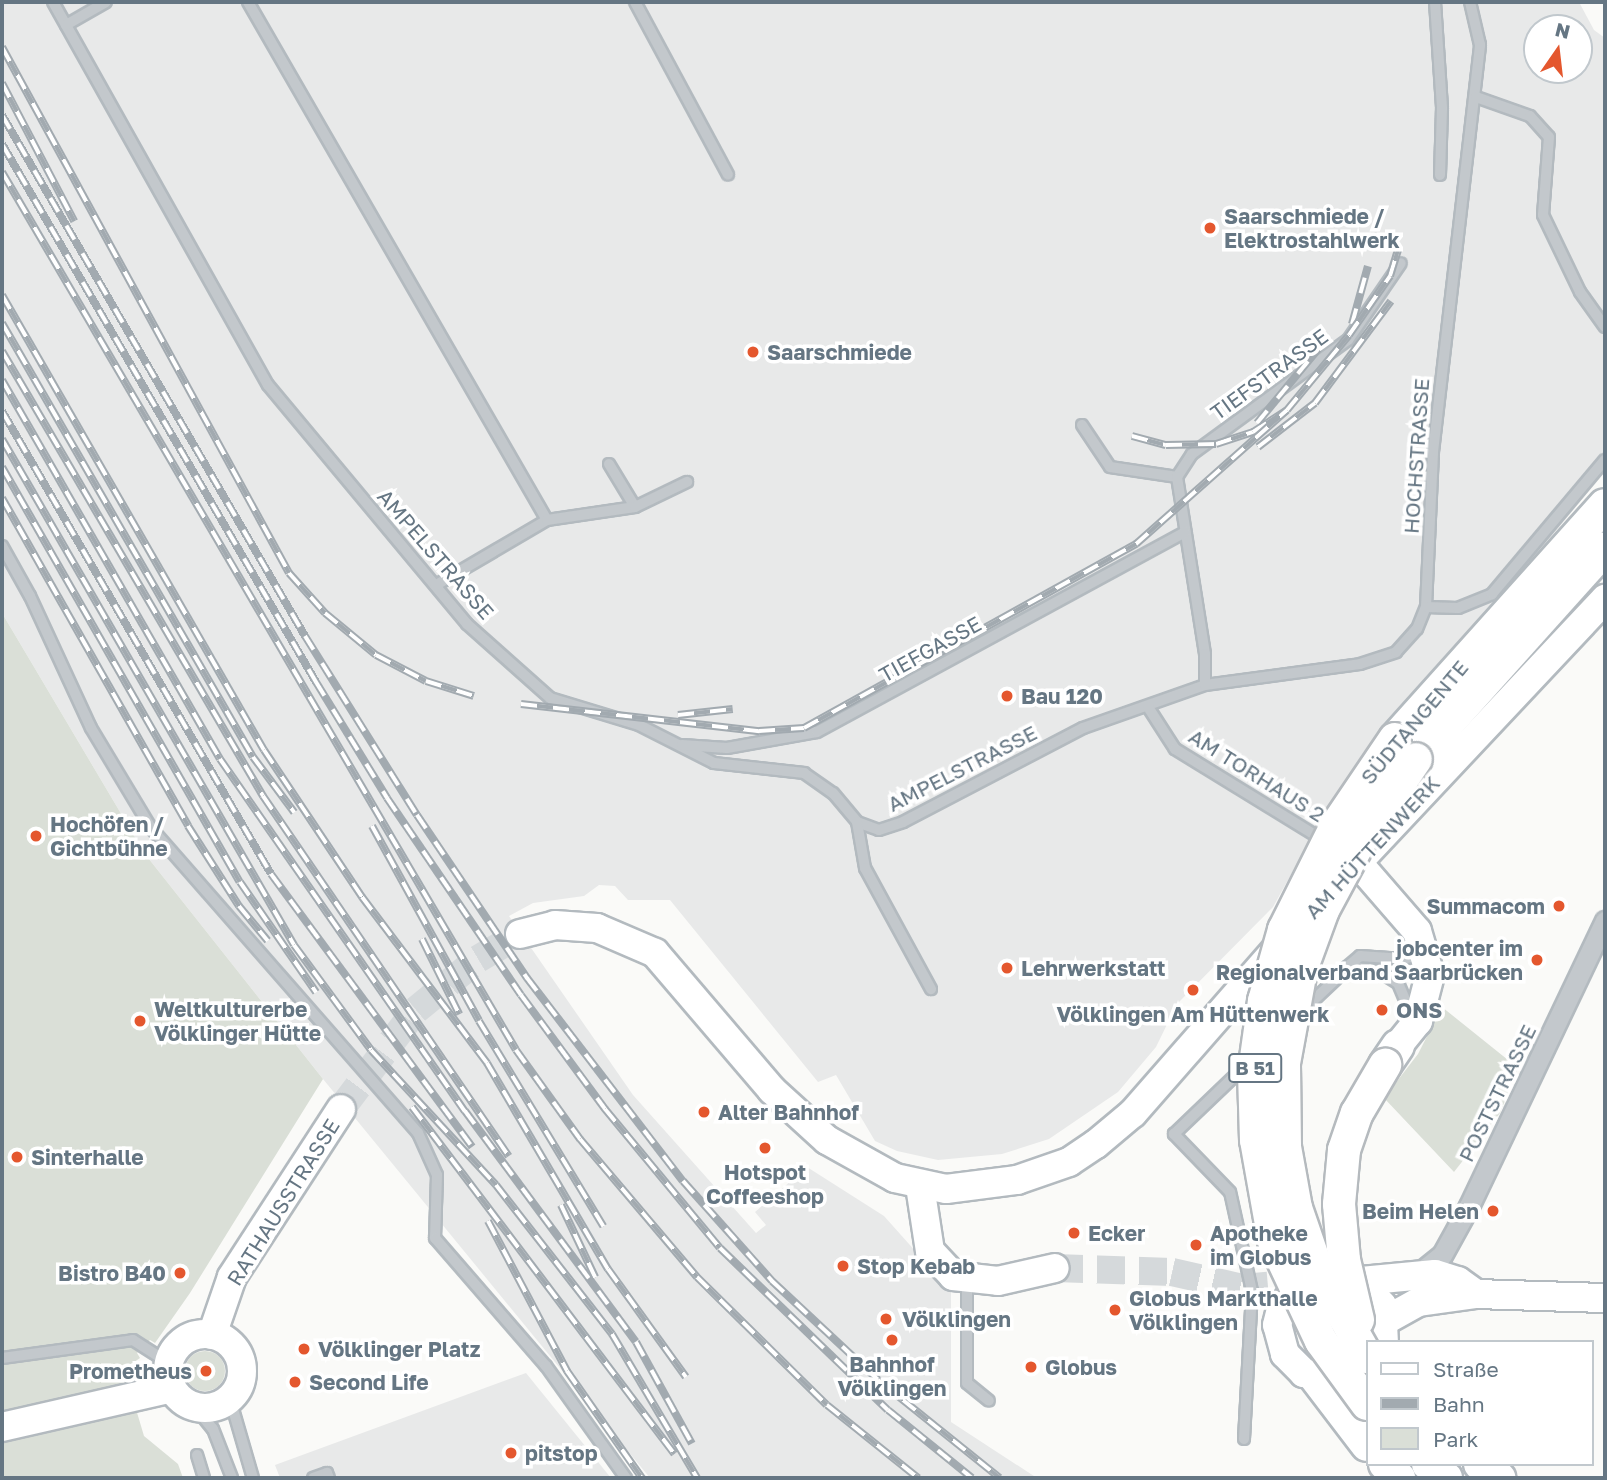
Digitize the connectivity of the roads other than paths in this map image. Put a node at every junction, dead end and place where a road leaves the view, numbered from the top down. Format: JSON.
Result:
{"nodes":[{"id":1,"x":53,"y":2,"type":"edge"},
{"id":2,"x":106,"y":2,"type":"edge"},
{"id":3,"x":248,"y":2,"type":"edge"},
{"id":4,"x":635,"y":2,"type":"edge"},
{"id":5,"x":1434,"y":2,"type":"edge"},
{"id":6,"x":1470,"y":2,"type":"edge"},
{"id":7,"x":66,"y":25,"type":"junction"},
{"id":8,"x":1476,"y":97,"type":"junction"},
{"id":9,"x":728,"y":175,"type":"dead end"},
{"id":10,"x":1440,"y":175,"type":"dead end"},
{"id":11,"x":1401,"y":263,"type":"dead end"},
{"id":12,"x":1605,"y":327,"type":"edge"},
{"id":13,"x":1082,"y":425,"type":"dead end"},
{"id":14,"x":1605,"y":460,"type":"edge"},
{"id":15,"x":610,"y":464,"type":"dead end"},
{"id":16,"x":1177,"y":477,"type":"junction"},
{"id":17,"x":687,"y":482,"type":"dead end"},
{"id":18,"x":1605,"y":505,"type":"edge"},
{"id":19,"x":635,"y":507,"type":"junction"},
{"id":20,"x":547,"y":520,"type":"junction"},
{"id":21,"x":1185,"y":532,"type":"junction"},
{"id":22,"x":2,"y":546,"type":"edge"},
{"id":23,"x":1605,"y":548,"type":"edge"},
{"id":24,"x":436,"y":585,"type":"junction"},
{"id":25,"x":1605,"y":599,"type":"edge"},
{"id":26,"x":1426,"y":607,"type":"junction"},
{"id":27,"x":1205,"y":685,"type":"junction"},
{"id":28,"x":1148,"y":707,"type":"junction"},
{"id":29,"x":677,"y":745,"type":"junction"},
{"id":30,"x":1405,"y":749,"type":"junction"},
{"id":31,"x":857,"y":822,"type":"junction"},
{"id":32,"x":1358,"y":863,"type":"junction"},
{"id":33,"x":1605,"y":921,"type":"edge"},
{"id":34,"x":520,"y":934,"type":"tunnel mouth"},
{"id":35,"x":1424,"y":952,"type":"junction"},
{"id":36,"x":1336,"y":979,"type":"dead end"},
{"id":37,"x":931,"y":989,"type":"dead end"},
{"id":38,"x":1391,"y":1055,"type":"junction"},
{"id":39,"x":341,"y":1109,"type":"tunnel mouth"},
{"id":40,"x":919,"y":1186,"type":"junction"},
{"id":41,"x":1055,"y":1268,"type":"tunnel mouth"},
{"id":42,"x":1417,"y":1275,"type":"junction"},
{"id":43,"x":967,"y":1280,"type":"junction"},
{"id":44,"x":1361,"y":1281,"type":"junction"},
{"id":45,"x":1299,"y":1284,"type":"junction"},
{"id":46,"x":1476,"y":1294,"type":"junction"},
{"id":47,"x":1605,"y":1298,"type":"edge"},
{"id":48,"x":1270,"y":1308,"type":"junction"},
{"id":49,"x":212,"y":1335,"type":"junction"},
{"id":50,"x":1368,"y":1340,"type":"edge"},
{"id":51,"x":1371,"y":1340,"type":"edge"},
{"id":52,"x":1375,"y":1340,"type":"edge"},
{"id":53,"x":1382,"y":1340,"type":"edge"},
{"id":54,"x":1366,"y":1356,"type":"edge"},
{"id":55,"x":2,"y":1358,"type":"edge"},
{"id":56,"x":171,"y":1376,"type":"junction"},
{"id":57,"x":1316,"y":1378,"type":"junction"},
{"id":58,"x":230,"y":1399,"type":"junction"},
{"id":59,"x":989,"y":1401,"type":"dead end"},
{"id":60,"x":1352,"y":1406,"type":"edge"},
{"id":61,"x":195,"y":1407,"type":"junction"},
{"id":62,"x":2,"y":1427,"type":"edge"},
{"id":63,"x":1244,"y":1439,"type":"dead end"},
{"id":64,"x":1366,"y":1443,"type":"edge"},
{"id":65,"x":197,"y":1455,"type":"dead end"},
{"id":66,"x":1431,"y":1466,"type":"edge"},
{"id":67,"x":1481,"y":1466,"type":"edge"},
{"id":68,"x":204,"y":1478,"type":"edge"},
{"id":69,"x":232,"y":1478,"type":"edge"},
{"id":70,"x":253,"y":1478,"type":"edge"},
{"id":71,"x":313,"y":1478,"type":"edge"},
{"id":72,"x":329,"y":1478,"type":"edge"},
{"id":73,"x":626,"y":1478,"type":"edge"},
{"id":74,"x":1446,"y":1478,"type":"edge"},
{"id":75,"x":1499,"y":1478,"type":"edge"}],
"edges":[{"from":1,"to":7,"type":"lane","name":"AMPELSTRASSE"},
{"from":2,"to":7,"type":"lane"},
{"from":3,"to":20,"type":"lane"},
{"from":4,"to":9,"type":"lane"},
{"from":5,"to":10,"type":"lane"},
{"from":6,"to":8,"type":"lane","name":"HOCHSTRASSE"},
{"from":7,"to":24,"type":"lane","name":"AMPELSTRASSE"},
{"from":8,"to":12,"type":"lane"},
{"from":8,"to":26,"type":"lane","name":"HOCHSTRASSE"},
{"from":11,"to":16,"type":"lane","name":"TIEFSTRASSE"},
{"from":13,"to":16,"type":"lane"},
{"from":14,"to":26,"type":"lane"},
{"from":15,"to":19,"type":"lane"},
{"from":16,"to":21,"type":"lane"},
{"from":17,"to":19,"type":"lane"},
{"from":18,"to":30,"type":"main road","name":"SÜDTANGENTE","number":"B 51"},
{"from":19,"to":20,"type":"lane"},
{"from":20,"to":24,"type":"lane"},
{"from":21,"to":27,"type":"lane"},
{"from":21,"to":29,"type":"lane","name":"TIEFGASSE"},
{"from":22,"to":73,"type":"lane"},
{"from":23,"to":30,"type":"main road","name":"SÜDTANGENTE","number":"B 51"},
{"from":24,"to":29,"type":"lane","name":"AMPELSTRASSE"},
{"from":25,"to":32,"type":"main road","name":"AM HÜTTENWERK"},
{"from":26,"to":27,"type":"lane","name":"HOCHSTRASSE"},
{"from":27,"to":28,"type":"lane","name":"HOCHSTRASSE"},
{"from":28,"to":31,"type":"lane","name":"AMPELSTRASSE"},
{"from":28,"to":32,"type":"lane","name":"AM TORHAUS 2"},
{"from":29,"to":31,"type":"lane","name":"AMPELSTRASSE"},
{"from":30,"to":50,"type":"main road","name":"SÜDTANGENTE","number":"B 51","bridge":true},
{"from":30,"to":60,"type":"main road","name":"SÜDTANGENTE","number":"B 51","bridge":true},
{"from":31,"to":37,"type":"lane"},
{"from":32,"to":35,"type":"main road"},
{"from":32,"to":40,"type":"main road","name":"AM HÜTTENWERK"},
{"from":33,"to":42,"type":"street","name":"POSTSTRASSE"},
{"from":34,"to":40,"type":"main road"},
{"from":35,"to":38,"type":"main road"},
{"from":35,"to":38,"type":"lane"},
{"from":36,"to":63,"type":"lane"},
{"from":38,"to":51,"type":"main road","bridge":true},
{"from":39,"to":49,"type":"main road","name":"RATHAUSSTRASSE"},
{"from":40,"to":43,"type":"main road"},
{"from":41,"to":43,"type":"main road"},
{"from":42,"to":44,"type":"main road"},
{"from":42,"to":46,"type":"main road"},
{"from":43,"to":59,"type":"lane"},
{"from":44,"to":45,"type":"main road"},
{"from":44,"to":52,"type":"main road"},
{"from":45,"to":48,"type":"main road"},
{"from":45,"to":48,"type":"main road"},
{"from":46,"to":47,"type":"main road"},
{"from":46,"to":53,"type":"main road"},
{"from":48,"to":57,"type":"main road"},
{"from":49,"to":56,"type":"main road"},
{"from":49,"to":58,"type":"main road"},
{"from":54,"to":57,"type":"main road"},
{"from":55,"to":56,"type":"lane"},
{"from":56,"to":61,"type":"main road"},
{"from":56,"to":62,"type":"main road"},
{"from":57,"to":60,"type":"main road"},
{"from":58,"to":61,"type":"main road"},
{"from":58,"to":70,"type":"lane"},
{"from":60,"to":64,"type":"main road"},
{"from":61,"to":69,"type":"lane"},
{"from":65,"to":68,"type":"lane"},
{"from":66,"to":74,"type":"main road"},
{"from":67,"to":75,"type":"main road"},
{"from":71,"to":72,"type":"lane"}]}
